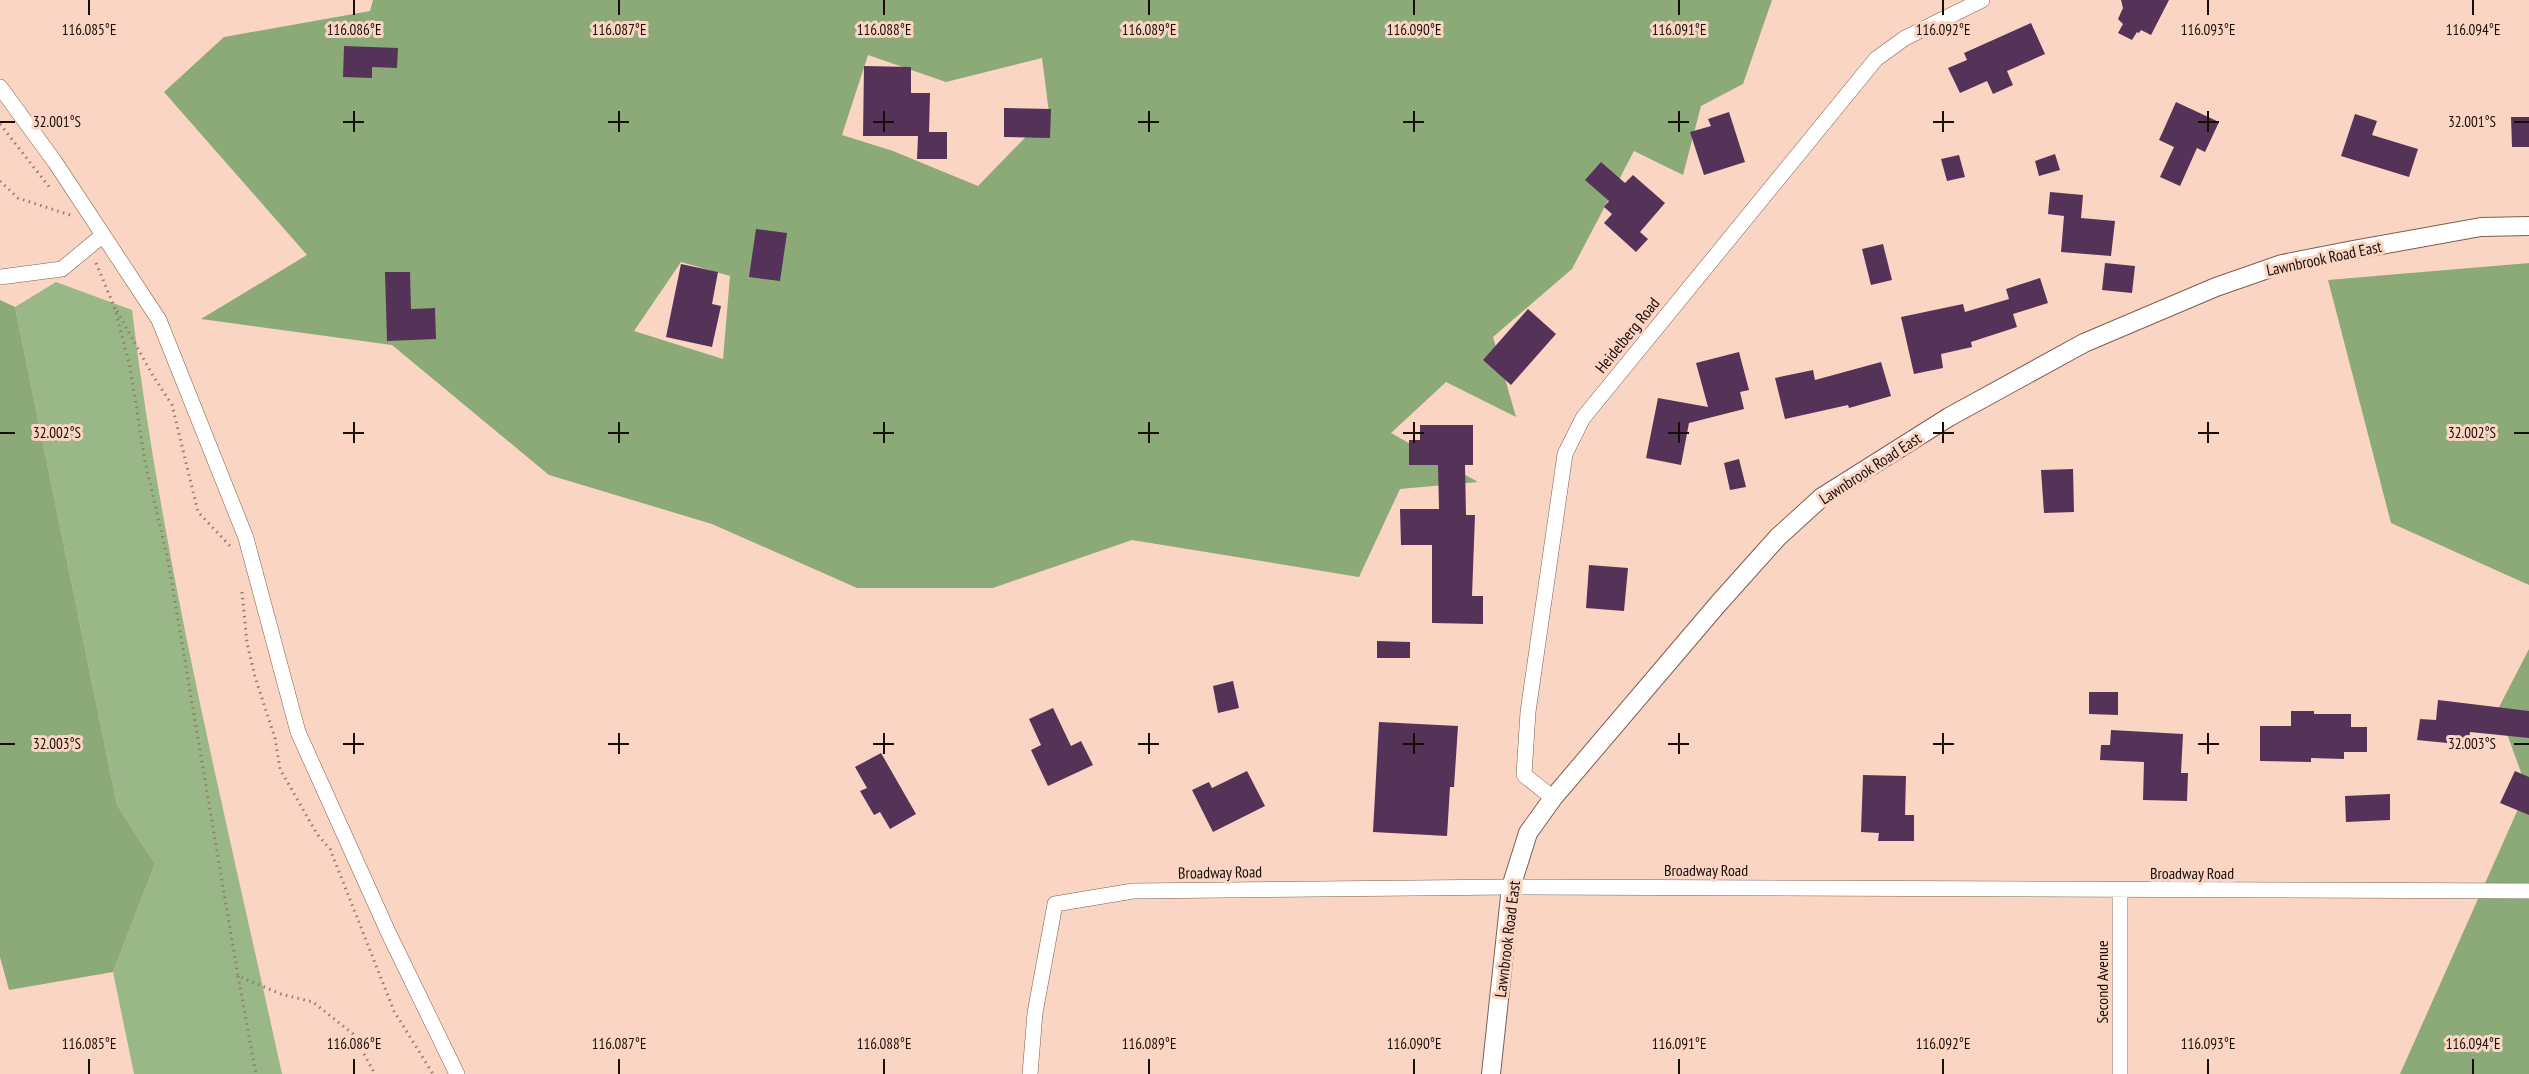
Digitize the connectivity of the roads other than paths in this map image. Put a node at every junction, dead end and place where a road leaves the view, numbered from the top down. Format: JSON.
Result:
{"nodes":[{"id":1,"x":1982,"y":0,"type":"edge"},
{"id":2,"x":3,"y":91,"type":"edge"},
{"id":3,"x":2529,"y":226,"type":"edge"},
{"id":4,"x":103,"y":235,"type":"junction"},
{"id":5,"x":0,"y":277,"type":"edge"},
{"id":6,"x":1553,"y":798,"type":"junction"},
{"id":7,"x":1511,"y":887,"type":"junction"},
{"id":8,"x":2120,"y":891,"type":"junction"},
{"id":9,"x":2529,"y":891,"type":"edge"},
{"id":10,"x":457,"y":1074,"type":"edge"},
{"id":11,"x":1030,"y":1074,"type":"edge"},
{"id":12,"x":1491,"y":1074,"type":"edge"},
{"id":13,"x":2120,"y":1074,"type":"edge"}],
"edges":[{"from":1,"to":6,"type":"street","name":"Heidelberg Road"},
{"from":2,"to":4,"type":"street"},
{"from":3,"to":6,"type":"street","name":"Lawnbrook Road East"},
{"from":4,"to":5,"type":"street"},
{"from":4,"to":10,"type":"street"},
{"from":6,"to":7,"type":"street","name":"Lawnbrook Road East"},
{"from":7,"to":8,"type":"street","name":"Broadway Road"},
{"from":7,"to":11,"type":"street","name":"Broadway Road"},
{"from":7,"to":12,"type":"street","name":"Lawnbrook Road East"},
{"from":8,"to":9,"type":"street","name":"Broadway Road"},
{"from":8,"to":13,"type":"street","name":"Second Avenue"}]}
